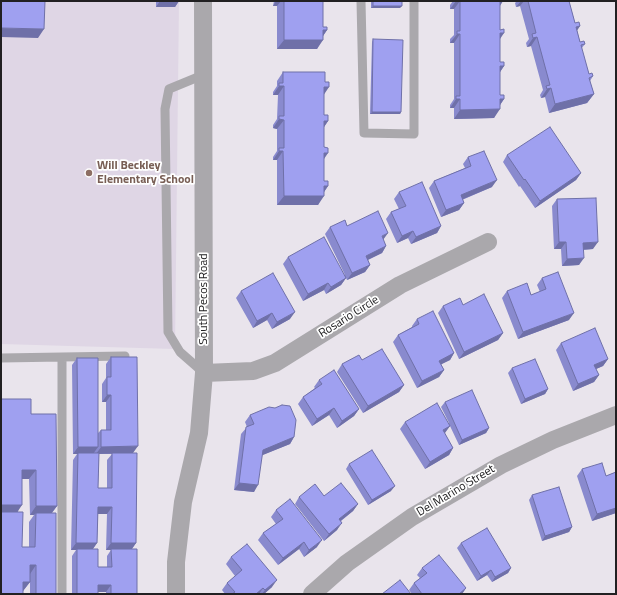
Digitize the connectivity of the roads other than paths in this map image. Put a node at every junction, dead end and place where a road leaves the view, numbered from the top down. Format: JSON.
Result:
{"nodes":[{"id":1,"x":203,"y":1,"type":"edge"},
{"id":2,"x":362,"y":1,"type":"edge"},
{"id":3,"x":414,"y":1,"type":"edge"},
{"id":4,"x":203,"y":75,"type":"junction"},
{"id":5,"x":488,"y":242,"type":"dead end"},
{"id":6,"x":125,"y":356,"type":"edge"},
{"id":7,"x":62,"y":357,"type":"junction"},
{"id":8,"x":1,"y":358,"type":"edge"},
{"id":9,"x":204,"y":373,"type":"junction"},
{"id":10,"x":616,"y":414,"type":"edge"},
{"id":11,"x":62,"y":594,"type":"edge"},
{"id":12,"x":176,"y":594,"type":"edge"},
{"id":13,"x":312,"y":594,"type":"edge"}],
"edges":[{"from":1,"to":4,"type":"street","name":"South Pecos Road"},
{"from":2,"to":3,"type":"lane"},
{"from":4,"to":9,"type":"street","name":"South Pecos Road"},
{"from":4,"to":9,"type":"lane"},
{"from":5,"to":9,"type":"street","name":"Rosario Circle"},
{"from":6,"to":7,"type":"lane"},
{"from":7,"to":8,"type":"lane"},
{"from":7,"to":11,"type":"lane"},
{"from":9,"to":12,"type":"street","name":"South Pecos Road"},
{"from":10,"to":13,"type":"street","name":"Del Marino Street"}]}
